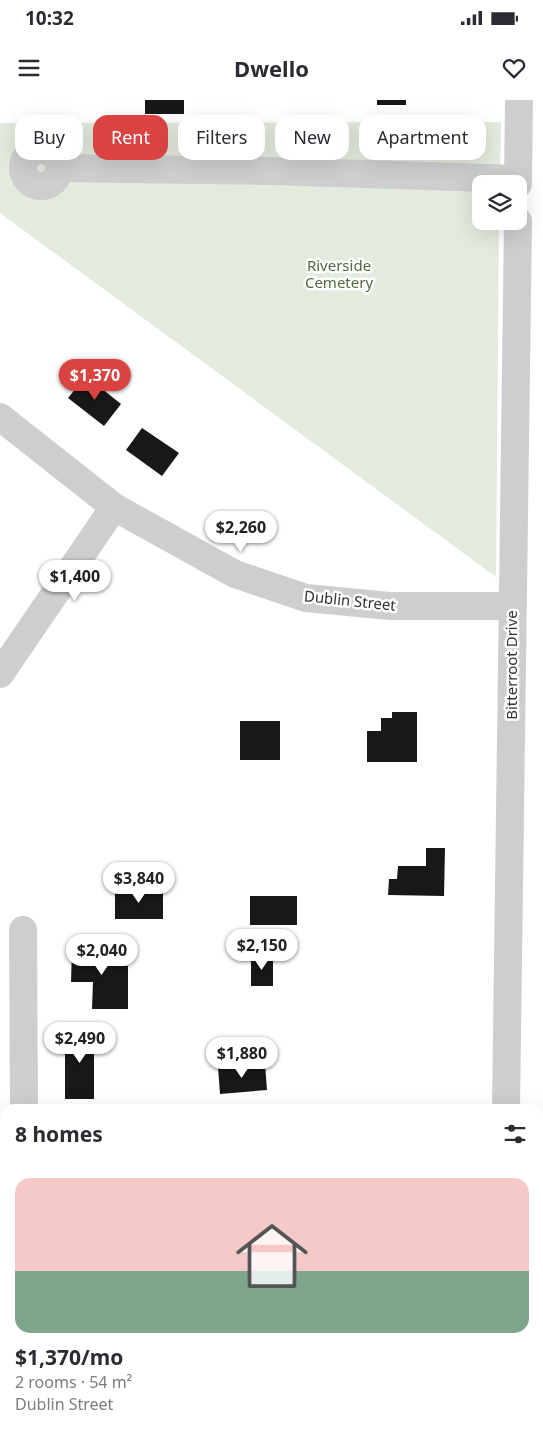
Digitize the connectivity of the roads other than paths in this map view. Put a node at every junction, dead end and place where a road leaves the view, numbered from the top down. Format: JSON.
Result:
{"nodes":[{"id":1,"x":520,"y":100,"type":"edge"},
{"id":2,"x":59,"y":168,"type":"dead end"},
{"id":3,"x":518,"y":175,"type":"edge"},
{"id":4,"x":472,"y":179,"type":"edge"},
{"id":5,"x":518,"y":230,"type":"edge"},
{"id":6,"x":0,"y":417,"type":"edge"},
{"id":7,"x":114,"y":507,"type":"junction"},
{"id":8,"x":511,"y":606,"type":"junction"},
{"id":9,"x":0,"y":674,"type":"edge"},
{"id":10,"x":23,"y":930,"type":"dead end"},
{"id":11,"x":24,"y":1104,"type":"edge"},
{"id":12,"x":506,"y":1104,"type":"edge"}],
"edges":[{"from":1,"to":3,"type":"street"},
{"from":2,"to":4,"type":"street"},
{"from":5,"to":8,"type":"street","name":"Bitterroot Drive"},
{"from":6,"to":7,"type":"street","name":"Dublin Street"},
{"from":7,"to":8,"type":"street","name":"Dublin Street"},
{"from":7,"to":9,"type":"street"},
{"from":8,"to":12,"type":"street","name":"Bitterroot Drive"},
{"from":10,"to":11,"type":"street"}]}
